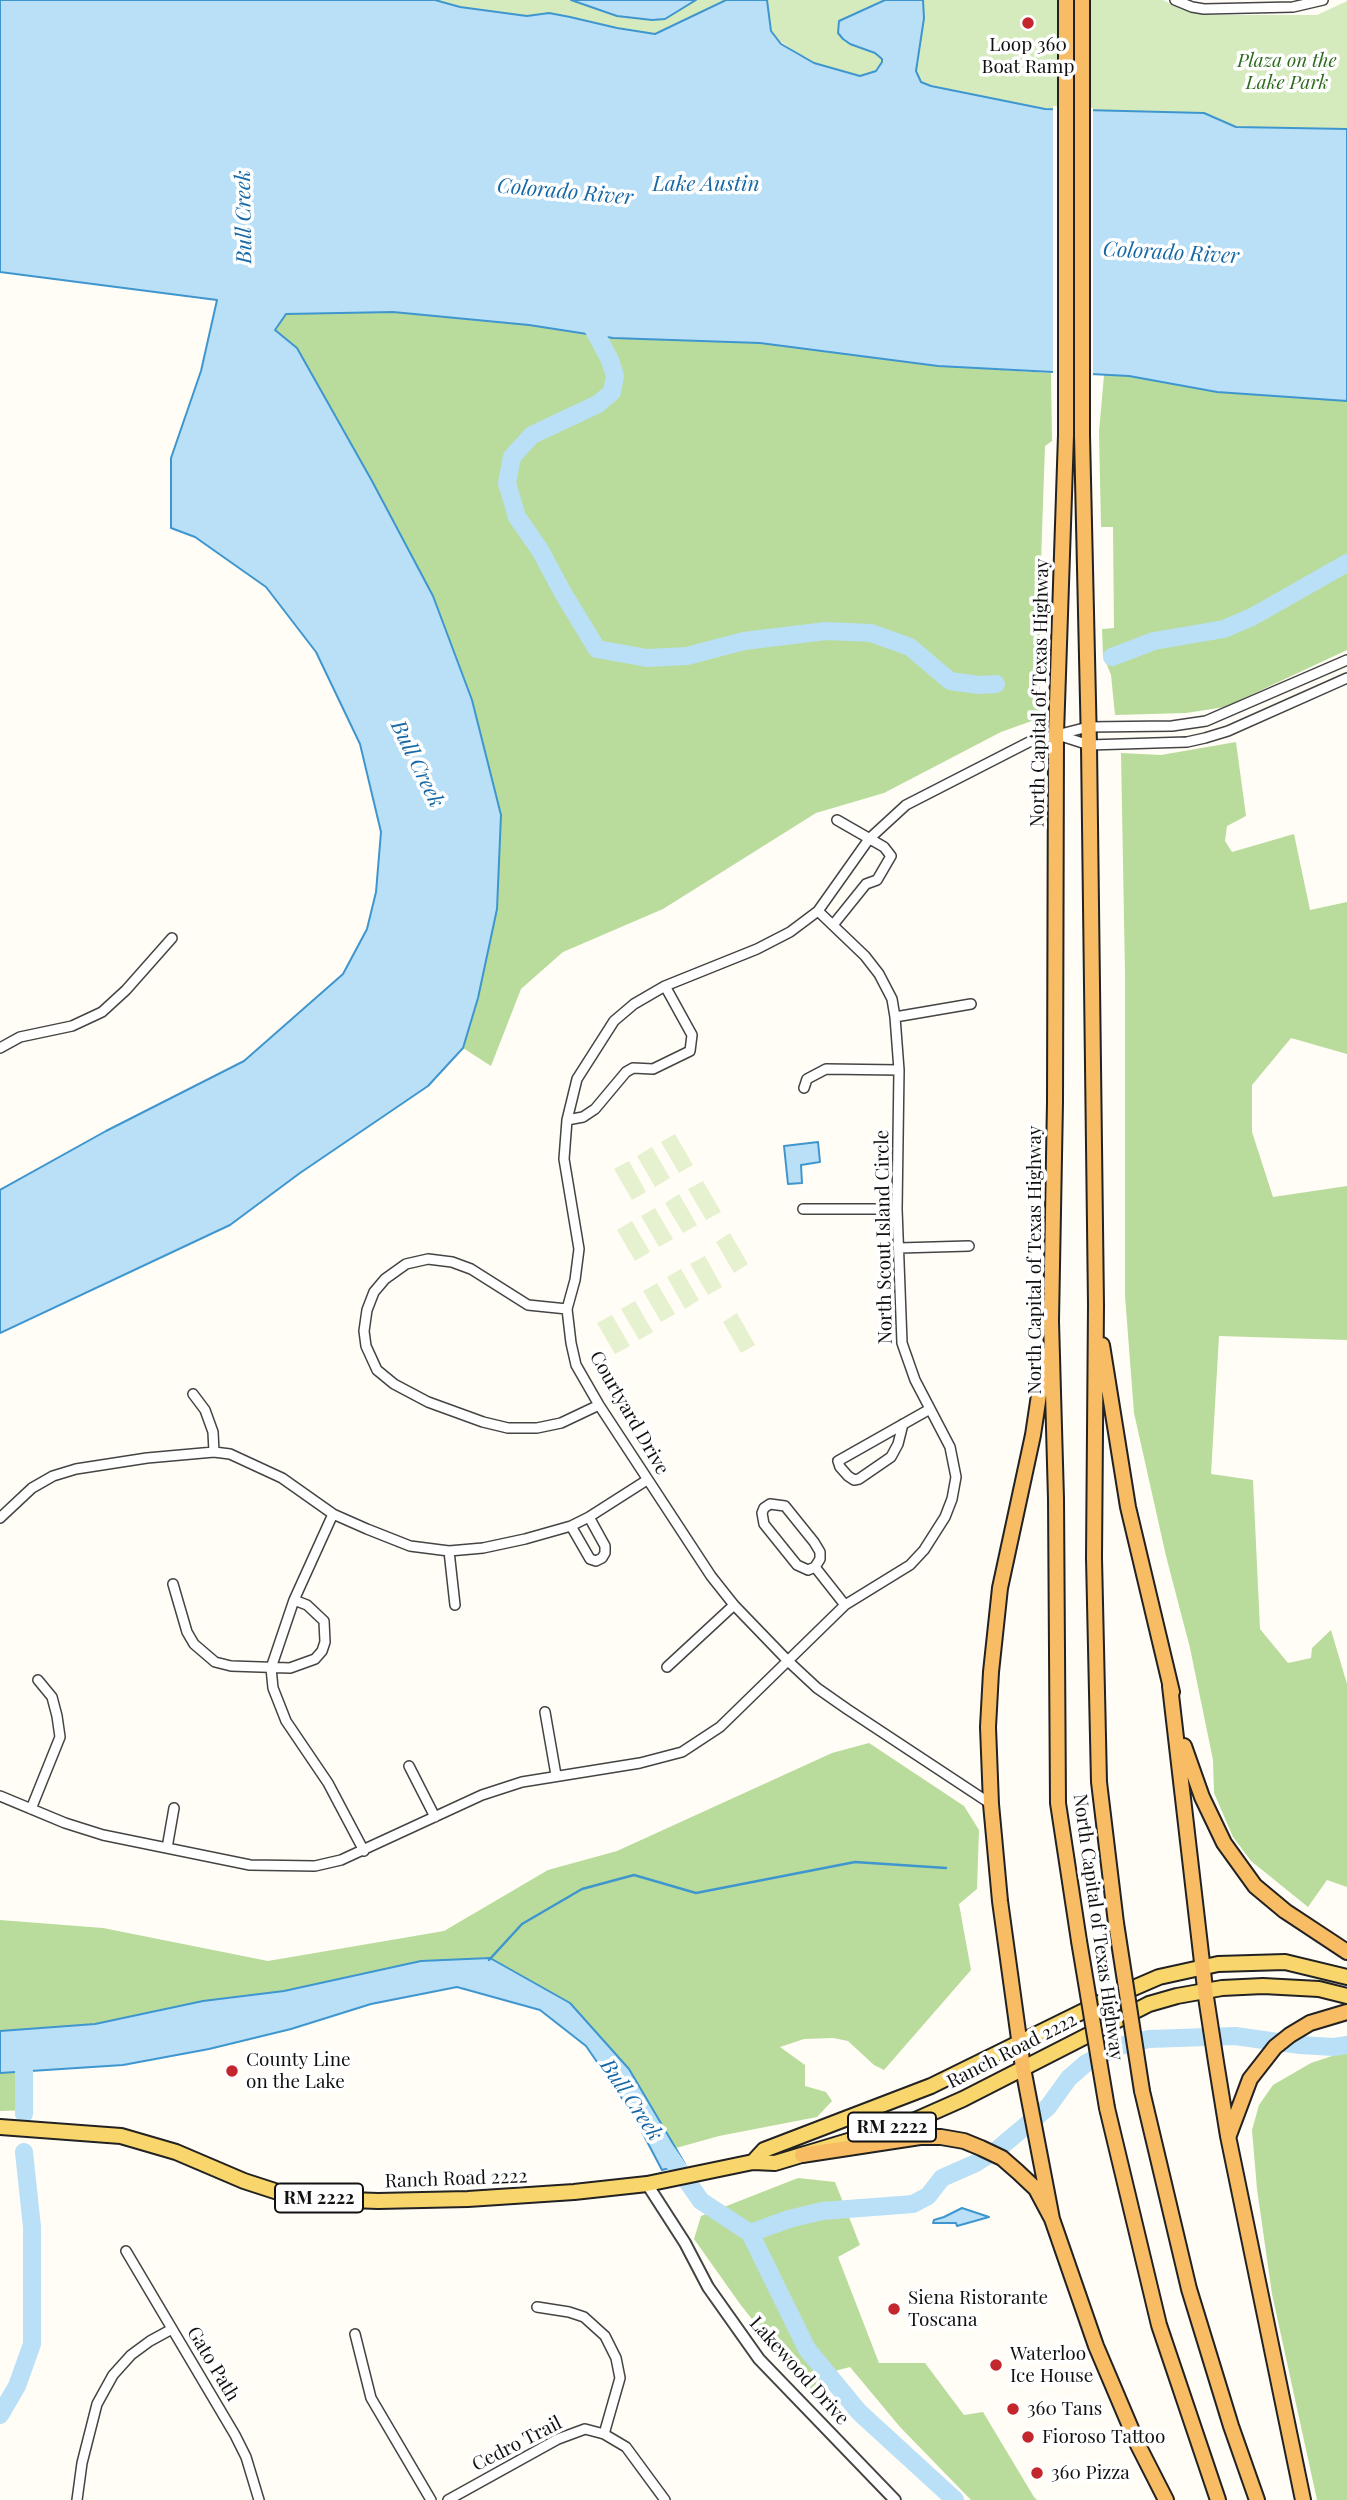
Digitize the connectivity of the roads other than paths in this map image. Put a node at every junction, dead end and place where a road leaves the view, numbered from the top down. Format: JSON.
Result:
{"nodes":[{"id":1,"x":1066,"y":0,"type":"edge"},
{"id":2,"x":1082,"y":0,"type":"edge"},
{"id":3,"x":1175,"y":0,"type":"edge"},
{"id":4,"x":1323,"y":0,"type":"edge"},
{"id":5,"x":1347,"y":660,"type":"edge"},
{"id":6,"x":1330,"y":666,"type":"junction"},
{"id":7,"x":1347,"y":678,"type":"edge"},
{"id":8,"x":1336,"y":681,"type":"junction"},
{"id":9,"x":1088,"y":727,"type":"junction"},
{"id":10,"x":1056,"y":734,"type":"junction"},
{"id":11,"x":1089,"y":745,"type":"junction"},
{"id":12,"x":837,"y":820,"type":"dead end"},
{"id":13,"x":869,"y":839,"type":"junction"},
{"id":14,"x":818,"y":911,"type":"junction"},
{"id":15,"x":833,"y":925,"type":"junction"},
{"id":16,"x":172,"y":938,"type":"dead end"},
{"id":17,"x":665,"y":986,"type":"junction"},
{"id":18,"x":971,"y":1004,"type":"dead end"},
{"id":19,"x":895,"y":1017,"type":"junction"},
{"id":20,"x":20,"y":1037,"type":"junction"},
{"id":21,"x":0,"y":1039,"type":"edge"},
{"id":22,"x":0,"y":1048,"type":"edge"},
{"id":23,"x":899,"y":1070,"type":"junction"},
{"id":24,"x":804,"y":1088,"type":"dead end"},
{"id":25,"x":567,"y":1120,"type":"junction"},
{"id":26,"x":803,"y":1209,"type":"dead end"},
{"id":27,"x":897,"y":1209,"type":"junction"},
{"id":28,"x":969,"y":1246,"type":"dead end"},
{"id":29,"x":899,"y":1248,"type":"junction"},
{"id":30,"x":1096,"y":1305,"type":"junction"},
{"id":31,"x":567,"y":1309,"type":"junction"},
{"id":32,"x":1051,"y":1321,"type":"junction"},
{"id":33,"x":193,"y":1394,"type":"dead end"},
{"id":34,"x":599,"y":1405,"type":"junction"},
{"id":35,"x":930,"y":1409,"type":"junction"},
{"id":36,"x":902,"y":1424,"type":"junction"},
{"id":37,"x":214,"y":1452,"type":"junction"},
{"id":38,"x":647,"y":1480,"type":"junction"},
{"id":39,"x":333,"y":1514,"type":"junction"},
{"id":40,"x":589,"y":1517,"type":"junction"},
{"id":41,"x":0,"y":1518,"type":"edge"},
{"id":42,"x":571,"y":1526,"type":"junction"},
{"id":43,"x":449,"y":1551,"type":"junction"},
{"id":44,"x":816,"y":1567,"type":"junction"},
{"id":45,"x":173,"y":1584,"type":"dead end"},
{"id":46,"x":294,"y":1600,"type":"junction"},
{"id":47,"x":455,"y":1605,"type":"dead end"},
{"id":48,"x":734,"y":1605,"type":"junction"},
{"id":49,"x":845,"y":1605,"type":"junction"},
{"id":50,"x":788,"y":1661,"type":"junction"},
{"id":51,"x":667,"y":1667,"type":"dead end"},
{"id":52,"x":271,"y":1668,"type":"junction"},
{"id":53,"x":38,"y":1680,"type":"dead end"},
{"id":54,"x":1170,"y":1686,"type":"junction"},
{"id":55,"x":545,"y":1712,"type":"dead end"},
{"id":56,"x":409,"y":1766,"type":"dead end"},
{"id":57,"x":556,"y":1775,"type":"junction"},
{"id":58,"x":0,"y":1797,"type":"edge"},
{"id":59,"x":991,"y":1804,"type":"junction"},
{"id":60,"x":174,"y":1808,"type":"dead end"},
{"id":61,"x":31,"y":1809,"type":"junction"},
{"id":62,"x":435,"y":1817,"type":"junction"},
{"id":63,"x":167,"y":1848,"type":"junction"},
{"id":64,"x":364,"y":1851,"type":"junction"},
{"id":65,"x":1347,"y":1952,"type":"edge"},
{"id":66,"x":1202,"y":1966,"type":"junction"},
{"id":67,"x":1347,"y":1977,"type":"edge"},
{"id":68,"x":1206,"y":1994,"type":"junction"},
{"id":69,"x":1347,"y":1996,"type":"edge"},
{"id":70,"x":1347,"y":2012,"type":"edge"},
{"id":71,"x":1020,"y":2042,"type":"junction"},
{"id":72,"x":1023,"y":2068,"type":"junction"},
{"id":73,"x":0,"y":2127,"type":"edge"},
{"id":74,"x":1228,"y":2136,"type":"junction"},
{"id":75,"x":802,"y":2155,"type":"junction"},
{"id":76,"x":753,"y":2162,"type":"junction"},
{"id":77,"x":647,"y":2184,"type":"junction"},
{"id":78,"x":1052,"y":2219,"type":"junction"},
{"id":79,"x":126,"y":2251,"type":"dead end"},
{"id":80,"x":537,"y":2307,"type":"dead end"},
{"id":81,"x":172,"y":2329,"type":"junction"},
{"id":82,"x":355,"y":2334,"type":"dead end"},
{"id":83,"x":604,"y":2434,"type":"junction"},
{"id":84,"x":78,"y":2500,"type":"edge"},
{"id":85,"x":259,"y":2500,"type":"edge"},
{"id":86,"x":431,"y":2500,"type":"edge"},
{"id":87,"x":448,"y":2500,"type":"edge"},
{"id":88,"x":666,"y":2500,"type":"edge"},
{"id":89,"x":895,"y":2500,"type":"edge"},
{"id":90,"x":1166,"y":2500,"type":"edge"},
{"id":91,"x":1218,"y":2500,"type":"edge"},
{"id":92,"x":1257,"y":2500,"type":"edge"},
{"id":93,"x":1303,"y":2500,"type":"edge"}],
"edges":[{"from":1,"to":10,"type":"highway","name":"North Capital of Texas Highway"},
{"from":2,"to":9,"type":"highway","name":"North Capital of Texas Highway"},
{"from":3,"to":4,"type":"street"},
{"from":5,"to":6,"type":"street","name":"Courtyard Drive"},
{"from":6,"to":8,"type":"street"},
{"from":6,"to":9,"type":"street","name":"Courtyard Drive"},
{"from":7,"to":8,"type":"street"},
{"from":8,"to":11,"type":"street"},
{"from":9,"to":10,"type":"street","name":"Courtyard Drive"},
{"from":9,"to":11,"type":"highway","name":"North Capital of Texas Highway"},
{"from":10,"to":11,"type":"street"},
{"from":10,"to":13,"type":"street","name":"Courtyard Drive"},
{"from":10,"to":32,"type":"highway","name":"North Capital of Texas Highway"},
{"from":11,"to":30,"type":"highway","name":"North Capital of Texas Highway"},
{"from":12,"to":13,"type":"street"},
{"from":13,"to":14,"type":"street","name":"Courtyard Drive"},
{"from":13,"to":15,"type":"street"},
{"from":14,"to":15,"type":"street","name":"North Scout Island Circle"},
{"from":14,"to":17,"type":"street","name":"Courtyard Drive"},
{"from":15,"to":19,"type":"street","name":"North Scout Island Circle"},
{"from":16,"to":20,"type":"street"},
{"from":17,"to":25,"type":"street","name":"Courtyard Drive"},
{"from":17,"to":25,"type":"street"},
{"from":18,"to":19,"type":"street"},
{"from":19,"to":23,"type":"street","name":"North Scout Island Circle"},
{"from":20,"to":21,"type":"street"},
{"from":20,"to":22,"type":"street"},
{"from":23,"to":24,"type":"street"},
{"from":23,"to":27,"type":"street","name":"North Scout Island Circle"},
{"from":25,"to":31,"type":"street","name":"Courtyard Drive"},
{"from":26,"to":27,"type":"street"},
{"from":27,"to":29,"type":"street","name":"North Scout Island Circle"},
{"from":28,"to":29,"type":"street"},
{"from":29,"to":35,"type":"street","name":"North Scout Island Circle"},
{"from":30,"to":54,"type":"highway"},
{"from":30,"to":92,"type":"highway","name":"North Capital of Texas Highway","bridge":true},
{"from":31,"to":34,"type":"street","name":"Courtyard Drive"},
{"from":31,"to":34,"type":"street"},
{"from":32,"to":59,"type":"highway"},
{"from":32,"to":91,"type":"highway","name":"North Capital of Texas Highway","bridge":true},
{"from":33,"to":37,"type":"street"},
{"from":34,"to":38,"type":"street","name":"Courtyard Drive"},
{"from":35,"to":36,"type":"street"},
{"from":35,"to":49,"type":"street","name":"North Scout Island Circle"},
{"from":36,"to":36,"type":"street"},
{"from":37,"to":39,"type":"street"},
{"from":37,"to":41,"type":"street"},
{"from":38,"to":40,"type":"street"},
{"from":38,"to":48,"type":"street","name":"Courtyard Drive"},
{"from":39,"to":43,"type":"street"},
{"from":39,"to":46,"type":"street"},
{"from":40,"to":42,"type":"street"},
{"from":40,"to":42,"type":"street"},
{"from":42,"to":43,"type":"street"},
{"from":43,"to":47,"type":"street"},
{"from":44,"to":44,"type":"street"},
{"from":44,"to":49,"type":"street"},
{"from":45,"to":52,"type":"street"},
{"from":46,"to":52,"type":"street"},
{"from":46,"to":52,"type":"street"},
{"from":48,"to":50,"type":"street","name":"Courtyard Drive"},
{"from":48,"to":51,"type":"street"},
{"from":49,"to":50,"type":"street","name":"North Scout Island Circle"},
{"from":50,"to":57,"type":"street","name":"North Scout Island Circle"},
{"from":50,"to":59,"type":"street","name":"Courtyard Drive"},
{"from":52,"to":64,"type":"street"},
{"from":53,"to":61,"type":"street"},
{"from":54,"to":65,"type":"highway"},
{"from":54,"to":66,"type":"highway"},
{"from":55,"to":57,"type":"street"},
{"from":56,"to":62,"type":"street"},
{"from":57,"to":62,"type":"street","name":"North Scout Island Circle"},
{"from":58,"to":61,"type":"street","name":"North Scout Island Circle"},
{"from":59,"to":71,"type":"highway"},
{"from":60,"to":63,"type":"street"},
{"from":61,"to":63,"type":"street","name":"North Scout Island Circle"},
{"from":62,"to":64,"type":"street","name":"North Scout Island Circle"},
{"from":63,"to":64,"type":"street","name":"North Scout Island Circle"},
{"from":66,"to":67,"type":"main road","name":"Ranch Road 2222","number":"RM 2222"},
{"from":66,"to":68,"type":"highway"},
{"from":66,"to":71,"type":"main road","name":"Ranch Road 2222","number":"RM 2222"},
{"from":68,"to":69,"type":"main road","number":"RM 2222"},
{"from":68,"to":72,"type":"main road","name":"Ranch Road 2222","number":"RM 2222"},
{"from":68,"to":74,"type":"highway"},
{"from":70,"to":74,"type":"highway"},
{"from":71,"to":72,"type":"highway"},
{"from":71,"to":76,"type":"main road","name":"Ranch Road 2222","number":"RM 2222"},
{"from":72,"to":75,"type":"main road","name":"Ranch Road 2222","number":"RM 2222"},
{"from":72,"to":78,"type":"highway"},
{"from":73,"to":77,"type":"main road","name":"Ranch Road 2222","number":"RM 2222"},
{"from":74,"to":93,"type":"highway"},
{"from":75,"to":76,"type":"main road","name":"Ranch Road 2222","number":"RM 2222"},
{"from":75,"to":78,"type":"highway"},
{"from":76,"to":77,"type":"main road","name":"Ranch Road 2222","number":"RM 2222"},
{"from":77,"to":89,"type":"street","name":"Lakewood Drive"},
{"from":78,"to":90,"type":"highway"},
{"from":79,"to":81,"type":"street","name":"Gato Path"},
{"from":80,"to":83,"type":"street"},
{"from":81,"to":84,"type":"street"},
{"from":81,"to":85,"type":"street","name":"Gato Path"},
{"from":82,"to":86,"type":"street"},
{"from":83,"to":87,"type":"street","name":"Cedro Trail"},
{"from":83,"to":88,"type":"street"}]}
